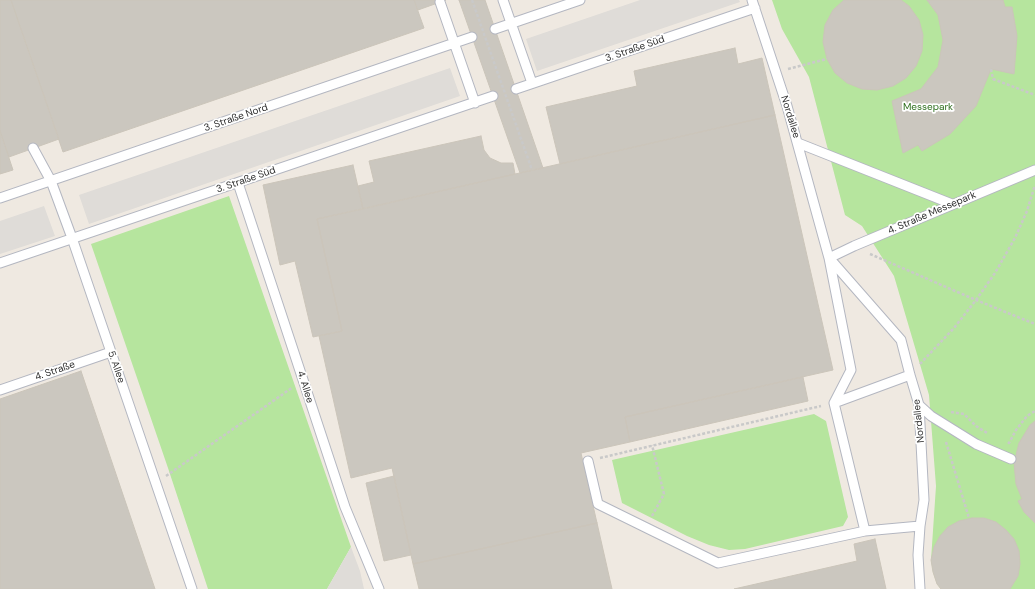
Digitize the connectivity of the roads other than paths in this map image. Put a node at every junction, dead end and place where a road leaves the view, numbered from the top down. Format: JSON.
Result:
{"nodes":[{"id":1,"x":503,"y":0,"type":"edge"},
{"id":2,"x":580,"y":0,"type":"edge"},
{"id":3,"x":440,"y":2,"type":"dead end"},
{"id":4,"x":754,"y":4,"type":"edge"},
{"id":5,"x":511,"y":24,"type":"junction"},
{"id":6,"x":495,"y":29,"type":"dead end"},
{"id":7,"x":472,"y":37,"type":"dead end"},
{"id":8,"x":455,"y":43,"type":"junction"},
{"id":9,"x":532,"y":83,"type":"junction"},
{"id":10,"x":516,"y":89,"type":"dead end"},
{"id":11,"x":493,"y":96,"type":"dead end"},
{"id":12,"x":475,"y":103,"type":"junction"},
{"id":13,"x":798,"y":143,"type":"junction"},
{"id":14,"x":33,"y":148,"type":"dead end"},
{"id":15,"x":1035,"y":170,"type":"edge"},
{"id":16,"x":51,"y":181,"type":"junction"},
{"id":17,"x":238,"y":182,"type":"junction"},
{"id":18,"x":0,"y":198,"type":"edge"},
{"id":19,"x":952,"y":204,"type":"junction"},
{"id":20,"x":72,"y":238,"type":"junction"},
{"id":21,"x":829,"y":258,"type":"junction"},
{"id":22,"x":0,"y":263,"type":"edge"},
{"id":23,"x":111,"y":352,"type":"junction"},
{"id":24,"x":910,"y":375,"type":"junction"},
{"id":25,"x":0,"y":390,"type":"edge"},
{"id":26,"x":834,"y":403,"type":"junction"},
{"id":27,"x":919,"y":405,"type":"junction"},
{"id":28,"x":1011,"y":458,"type":"dead end"},
{"id":29,"x":588,"y":461,"type":"road end"},
{"id":30,"x":920,"y":526,"type":"junction"},
{"id":31,"x":865,"y":531,"type":"junction"},
{"id":32,"x":192,"y":589,"type":"edge"},
{"id":33,"x":379,"y":589,"type":"edge"},
{"id":34,"x":920,"y":589,"type":"edge"}],
"edges":[{"from":1,"to":5,"type":"lane"},
{"from":2,"to":5,"type":"lane"},
{"from":3,"to":8,"type":"lane"},
{"from":4,"to":9,"type":"lane","name":"3. Straße Süd"},
{"from":4,"to":13,"type":"lane","name":"Nordallee"},
{"from":5,"to":6,"type":"lane"},
{"from":5,"to":9,"type":"lane"},
{"from":7,"to":8,"type":"lane","name":"3. Straße Nord"},
{"from":8,"to":12,"type":"lane"},
{"from":8,"to":16,"type":"lane","name":"3. Straße Nord"},
{"from":9,"to":10,"type":"lane","name":"3. Straße Süd"},
{"from":11,"to":12,"type":"lane","name":"3. Straße Süd"},
{"from":12,"to":17,"type":"lane","name":"3. Straße Süd"},
{"from":13,"to":19,"type":"lane"},
{"from":13,"to":21,"type":"lane","name":"Nordallee"},
{"from":14,"to":16,"type":"lane","name":"5. Allee"},
{"from":15,"to":19,"type":"lane","name":"4. Straße Messepark"},
{"from":16,"to":18,"type":"lane","name":"3. Straße Nord"},
{"from":16,"to":20,"type":"lane","name":"5. Allee"},
{"from":17,"to":20,"type":"lane","name":"3. Straße Süd"},
{"from":17,"to":33,"type":"lane","name":"4. Allee"},
{"from":19,"to":21,"type":"lane","name":"4. Straße Messepark"},
{"from":20,"to":22,"type":"lane","name":"3. Straße Süd"},
{"from":20,"to":23,"type":"lane","name":"5. Allee"},
{"from":21,"to":24,"type":"lane","name":"Nordallee"},
{"from":21,"to":26,"type":"lane","name":"Nordallee"},
{"from":23,"to":25,"type":"lane","name":"4. Straße"},
{"from":23,"to":32,"type":"lane","name":"5. Allee"},
{"from":24,"to":26,"type":"lane"},
{"from":24,"to":27,"type":"lane","name":"Nordallee"},
{"from":26,"to":31,"type":"lane"},
{"from":27,"to":28,"type":"lane"},
{"from":27,"to":30,"type":"lane","name":"Nordallee"},
{"from":29,"to":31,"type":"lane"},
{"from":30,"to":31,"type":"lane"},
{"from":30,"to":34,"type":"lane","name":"Nordallee"}]}
